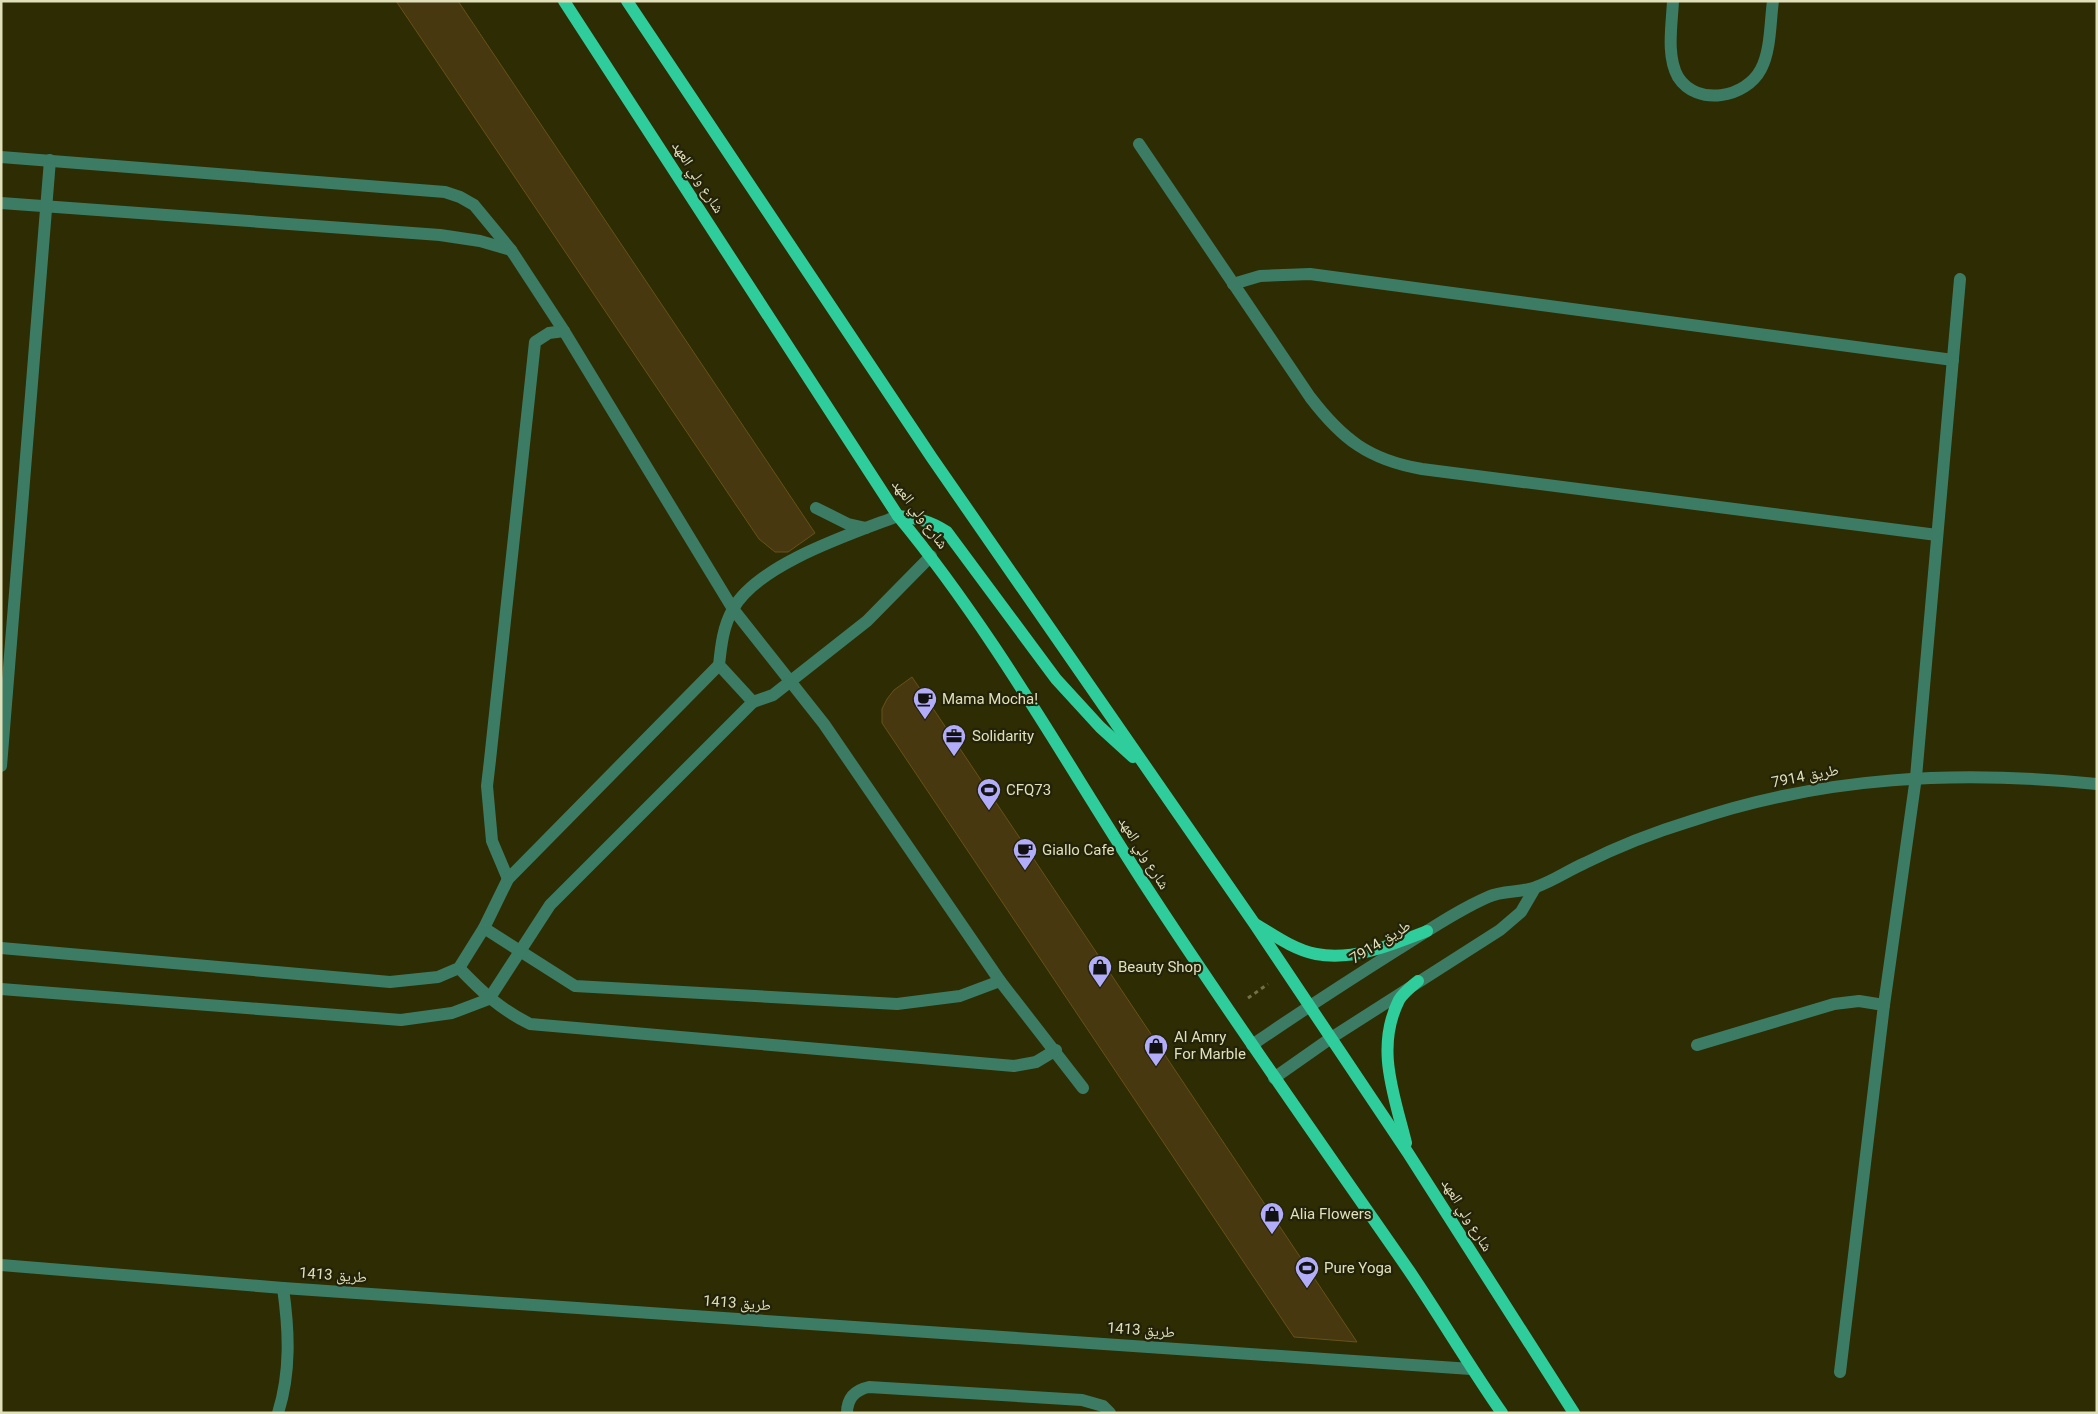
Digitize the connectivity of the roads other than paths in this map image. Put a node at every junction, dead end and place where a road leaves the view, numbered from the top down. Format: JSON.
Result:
{"nodes":[{"id":1,"x":564,"y":1,"type":"edge"},
{"id":2,"x":627,"y":1,"type":"edge"},
{"id":3,"x":1673,"y":1,"type":"edge"},
{"id":4,"x":1773,"y":1,"type":"edge"},
{"id":5,"x":1139,"y":144,"type":"dead end"},
{"id":6,"x":1,"y":156,"type":"edge"},
{"id":7,"x":50,"y":160,"type":"junction"},
{"id":8,"x":1,"y":202,"type":"edge"},
{"id":9,"x":47,"y":206,"type":"junction"},
{"id":10,"x":511,"y":250,"type":"junction"},
{"id":11,"x":1960,"y":279,"type":"dead end"},
{"id":12,"x":1233,"y":284,"type":"junction"},
{"id":13,"x":564,"y":331,"type":"junction"},
{"id":14,"x":1953,"y":360,"type":"junction"},
{"id":15,"x":816,"y":508,"type":"dead end"},
{"id":16,"x":898,"y":516,"type":"junction"},
{"id":17,"x":866,"y":528,"type":"junction"},
{"id":18,"x":1937,"y":535,"type":"junction"},
{"id":19,"x":931,"y":556,"type":"junction"},
{"id":20,"x":733,"y":609,"type":"junction"},
{"id":21,"x":719,"y":665,"type":"junction"},
{"id":22,"x":790,"y":683,"type":"junction"},
{"id":23,"x":753,"y":702,"type":"junction"},
{"id":24,"x":1,"y":766,"type":"edge"},
{"id":25,"x":1148,"y":770,"type":"junction"},
{"id":26,"x":1916,"y":777,"type":"junction"},
{"id":27,"x":2097,"y":784,"type":"edge"},
{"id":28,"x":508,"y":879,"type":"junction"},
{"id":29,"x":1535,"y":888,"type":"junction"},
{"id":30,"x":1254,"y":923,"type":"junction"},
{"id":31,"x":484,"y":928,"type":"junction"},
{"id":32,"x":1426,"y":931,"type":"junction"},
{"id":33,"x":1,"y":948,"type":"edge"},
{"id":34,"x":521,"y":951,"type":"junction"},
{"id":35,"x":459,"y":968,"type":"junction"},
{"id":36,"x":1000,"y":980,"type":"junction"},
{"id":37,"x":1418,"y":980,"type":"junction"},
{"id":38,"x":1,"y":989,"type":"edge"},
{"id":39,"x":489,"y":999,"type":"junction"},
{"id":40,"x":1884,"y":1004,"type":"junction"},
{"id":41,"x":1309,"y":1005,"type":"junction"},
{"id":42,"x":1331,"y":1038,"type":"junction"},
{"id":43,"x":1252,"y":1045,"type":"junction"},
{"id":44,"x":1697,"y":1045,"type":"dead end"},
{"id":45,"x":1056,"y":1050,"type":"junction"},
{"id":46,"x":1274,"y":1078,"type":"junction"},
{"id":47,"x":1084,"y":1088,"type":"dead end"},
{"id":48,"x":1408,"y":1153,"type":"junction"},
{"id":49,"x":1,"y":1265,"type":"edge"},
{"id":50,"x":283,"y":1288,"type":"junction"},
{"id":51,"x":1471,"y":1368,"type":"junction"},
{"id":52,"x":1840,"y":1372,"type":"dead end"},
{"id":53,"x":278,"y":1413,"type":"edge"},
{"id":54,"x":847,"y":1413,"type":"edge"},
{"id":55,"x":1110,"y":1413,"type":"edge"},
{"id":56,"x":1502,"y":1413,"type":"edge"},
{"id":57,"x":1574,"y":1413,"type":"edge"}],
"edges":[{"from":1,"to":16,"type":"main road","name":"شارع ولي العهد"},
{"from":2,"to":25,"type":"main road"},
{"from":3,"to":4,"type":"street"},
{"from":5,"to":12,"type":"street"},
{"from":6,"to":7,"type":"street"},
{"from":7,"to":9,"type":"street"},
{"from":7,"to":10,"type":"street"},
{"from":8,"to":9,"type":"street"},
{"from":9,"to":10,"type":"street"},
{"from":9,"to":24,"type":"street"},
{"from":10,"to":13,"type":"street"},
{"from":11,"to":14,"type":"street"},
{"from":12,"to":14,"type":"street"},
{"from":12,"to":18,"type":"street"},
{"from":13,"to":20,"type":"street"},
{"from":13,"to":28,"type":"street"},
{"from":14,"to":18,"type":"street"},
{"from":15,"to":17,"type":"street"},
{"from":16,"to":17,"type":"street"},
{"from":16,"to":19,"type":"main road","name":"شارع ولي العهد"},
{"from":16,"to":25,"type":"main road"},
{"from":17,"to":20,"type":"street"},
{"from":18,"to":26,"type":"street"},
{"from":19,"to":22,"type":"street"},
{"from":19,"to":43,"type":"main road","name":"شارع ولي العهد"},
{"from":20,"to":21,"type":"street"},
{"from":20,"to":22,"type":"street"},
{"from":21,"to":23,"type":"street"},
{"from":21,"to":28,"type":"street"},
{"from":22,"to":23,"type":"street"},
{"from":22,"to":36,"type":"street"},
{"from":23,"to":34,"type":"street"},
{"from":25,"to":30,"type":"main road"},
{"from":26,"to":27,"type":"street","name":"طريق 7914"},
{"from":26,"to":29,"type":"street","name":"طريق 7914"},
{"from":26,"to":40,"type":"street"},
{"from":28,"to":31,"type":"street"},
{"from":29,"to":32,"type":"street","name":"طريق 7914"},
{"from":29,"to":37,"type":"street"},
{"from":30,"to":32,"type":"main road"},
{"from":30,"to":41,"type":"main road"},
{"from":31,"to":34,"type":"street"},
{"from":31,"to":35,"type":"street"},
{"from":32,"to":41,"type":"street","name":"طريق 7914"},
{"from":33,"to":35,"type":"street"},
{"from":34,"to":36,"type":"street"},
{"from":34,"to":39,"type":"street"},
{"from":35,"to":39,"type":"street"},
{"from":36,"to":45,"type":"street"},
{"from":37,"to":42,"type":"street"},
{"from":37,"to":48,"type":"main road"},
{"from":38,"to":39,"type":"street"},
{"from":39,"to":45,"type":"street"},
{"from":40,"to":44,"type":"street"},
{"from":40,"to":52,"type":"street"},
{"from":41,"to":42,"type":"main road","name":"شارع ولي العهد"},
{"from":41,"to":43,"type":"street","name":"طريق 7914"},
{"from":42,"to":46,"type":"street"},
{"from":42,"to":48,"type":"main road","name":"شارع ولي العهد"},
{"from":43,"to":46,"type":"main road","name":"شارع ولي العهد"},
{"from":45,"to":47,"type":"street"},
{"from":46,"to":51,"type":"main road"},
{"from":48,"to":57,"type":"main road","name":"شارع ولي العهد"},
{"from":49,"to":50,"type":"street","name":"طريق 1413"},
{"from":50,"to":51,"type":"street","name":"طريق 1413"},
{"from":50,"to":53,"type":"street"},
{"from":51,"to":56,"type":"main road"},
{"from":54,"to":55,"type":"street"}]}
